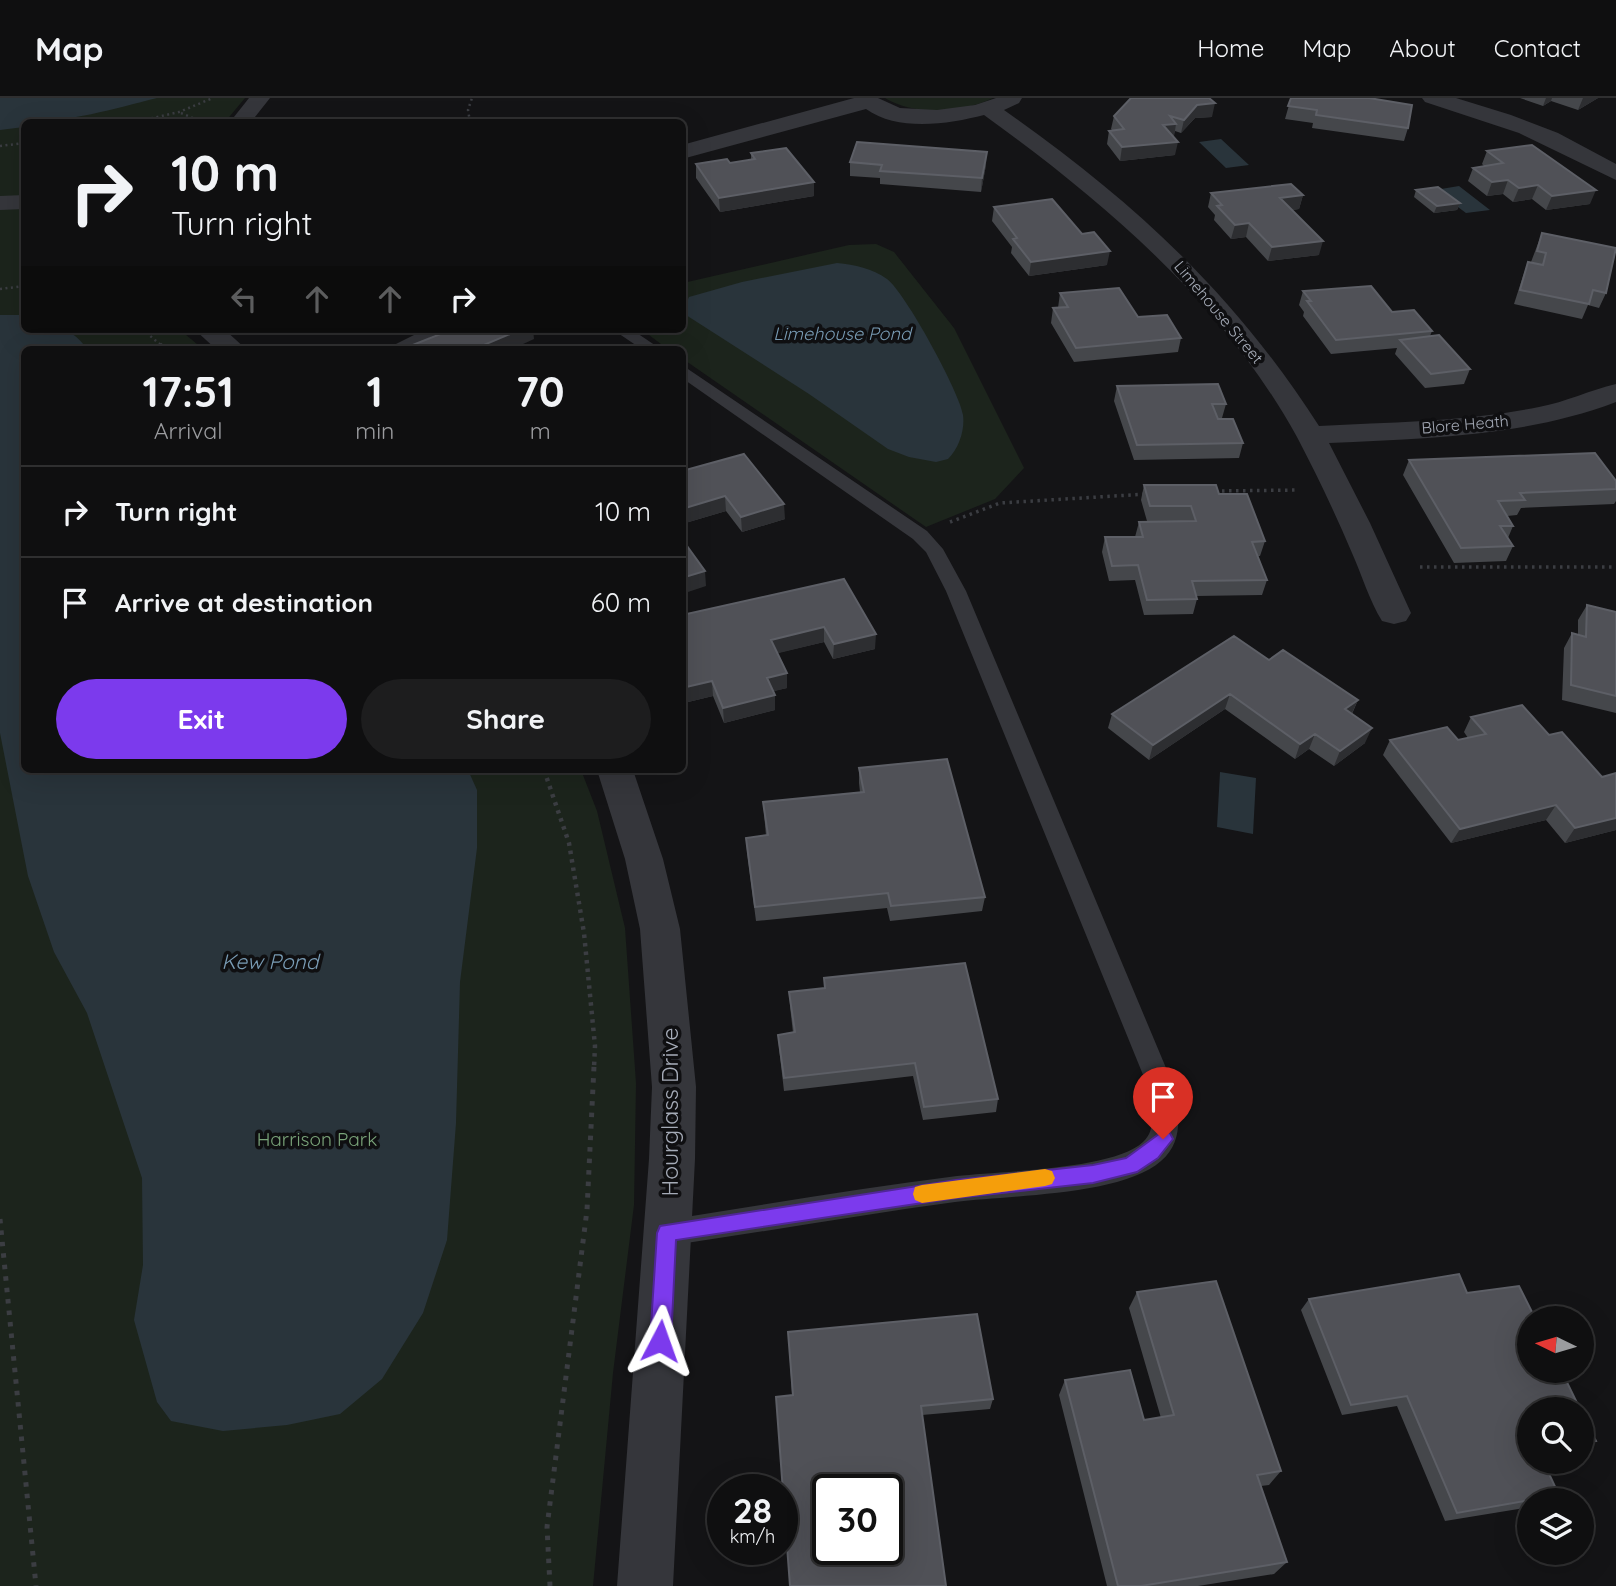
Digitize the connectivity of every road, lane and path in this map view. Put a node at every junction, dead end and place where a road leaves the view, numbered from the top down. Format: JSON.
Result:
{"nodes":[{"id":1,"x":214,"y":98,"type":"edge"},
{"id":2,"x":260,"y":98,"type":"edge"},
{"id":3,"x":472,"y":98,"type":"edge"},
{"id":4,"x":1432,"y":98,"type":"edge"},
{"id":5,"x":866,"y":100,"type":"edge"},
{"id":6,"x":1001,"y":104,"type":"edge"},
{"id":7,"x":179,"y":112,"type":"junction"},
{"id":8,"x":148,"y":119,"type":"edge"},
{"id":9,"x":195,"y":119,"type":"edge"},
{"id":10,"x":242,"y":119,"type":"edge"},
{"id":11,"x":470,"y":119,"type":"edge"},
{"id":12,"x":21,"y":143,"type":"edge"},
{"id":13,"x":0,"y":146,"type":"edge"},
{"id":14,"x":686,"y":151,"type":"edge"},
{"id":15,"x":1616,"y":173,"type":"edge"},
{"id":16,"x":21,"y":202,"type":"edge"},
{"id":17,"x":0,"y":203,"type":"edge"},
{"id":18,"x":21,"y":286,"type":"edge"},
{"id":19,"x":0,"y":289,"type":"edge"},
{"id":20,"x":147,"y":333,"type":"edge"},
{"id":21,"x":211,"y":333,"type":"edge"},
{"id":22,"x":430,"y":333,"type":"edge"},
{"id":23,"x":626,"y":333,"type":"edge"},
{"id":24,"x":162,"y":346,"type":"edge"},
{"id":25,"x":229,"y":346,"type":"edge"},
{"id":26,"x":401,"y":346,"type":"edge"},
{"id":27,"x":648,"y":346,"type":"edge"},
{"id":28,"x":686,"y":373,"type":"edge"},
{"id":29,"x":1616,"y":393,"type":"edge"},
{"id":30,"x":1310,"y":435,"type":"junction"},
{"id":31,"x":1303,"y":490,"type":"dead end"},
{"id":32,"x":1212,"y":492,"type":"edge"},
{"id":33,"x":1155,"y":494,"type":"edge"},
{"id":34,"x":920,"y":535,"type":"junction"},
{"id":35,"x":1420,"y":567,"type":"dead end"},
{"id":36,"x":1616,"y":567,"type":"edge"},
{"id":37,"x":1394,"y":613,"type":"dead end"},
{"id":38,"x":545,"y":773,"type":"edge"},
{"id":39,"x":616,"y":773,"type":"edge"},
{"id":40,"x":0,"y":1219,"type":"edge"},
{"id":41,"x":667,"y":1233,"type":"junction"},
{"id":42,"x":36,"y":1586,"type":"edge"},
{"id":43,"x":550,"y":1586,"type":"edge"},
{"id":44,"x":645,"y":1586,"type":"edge"}],
"edges":[{"from":1,"to":7,"type":"path"},
{"from":2,"to":10,"type":"street"},
{"from":3,"to":11,"type":"path"},
{"from":4,"to":15,"type":"street"},
{"from":5,"to":6,"type":"street"},
{"from":5,"to":14,"type":"street"},
{"from":6,"to":30,"type":"street","name":"Limehouse Street"},
{"from":7,"to":8,"type":"path"},
{"from":7,"to":9,"type":"path"},
{"from":12,"to":13,"type":"path"},
{"from":16,"to":17,"type":"street"},
{"from":18,"to":19,"type":"path"},
{"from":20,"to":24,"type":"path"},
{"from":21,"to":25,"type":"street"},
{"from":22,"to":26,"type":"lane"},
{"from":23,"to":27,"type":"lane"},
{"from":28,"to":34,"type":"lane"},
{"from":29,"to":30,"type":"street","name":"Blore Heath"},
{"from":30,"to":37,"type":"street","name":"Limehouse Street"},
{"from":31,"to":32,"type":"path"},
{"from":33,"to":34,"type":"path"},
{"from":34,"to":41,"type":"lane"},
{"from":35,"to":36,"type":"path"},
{"from":38,"to":43,"type":"path"},
{"from":39,"to":41,"type":"street","name":"Hourglass Drive"},
{"from":40,"to":42,"type":"path"},
{"from":41,"to":44,"type":"street","name":"Hourglass Drive"}]}
